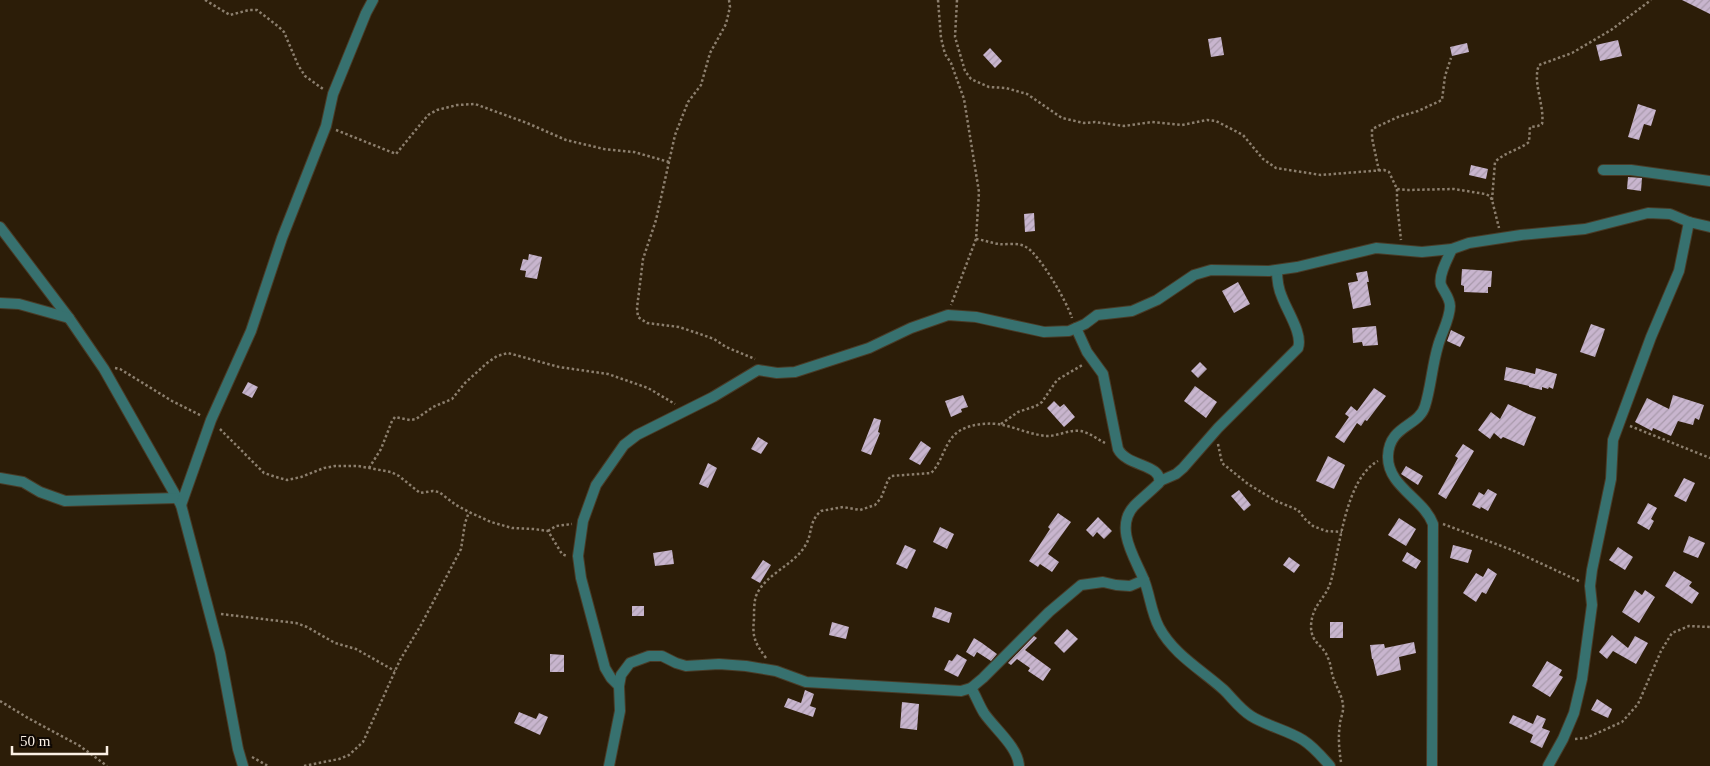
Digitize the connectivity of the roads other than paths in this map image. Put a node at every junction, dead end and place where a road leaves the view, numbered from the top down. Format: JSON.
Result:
{"nodes":[{"id":1,"x":373,"y":0,"type":"edge"},
{"id":2,"x":1603,"y":170,"type":"dead end"},
{"id":3,"x":1710,"y":182,"type":"edge"},
{"id":4,"x":1689,"y":222,"type":"junction"},
{"id":5,"x":0,"y":227,"type":"edge"},
{"id":6,"x":1710,"y":227,"type":"edge"},
{"id":7,"x":1452,"y":249,"type":"junction"},
{"id":8,"x":1277,"y":270,"type":"junction"},
{"id":9,"x":0,"y":303,"type":"edge"},
{"id":10,"x":69,"y":318,"type":"junction"},
{"id":11,"x":1076,"y":328,"type":"junction"},
{"id":12,"x":0,"y":478,"type":"edge"},
{"id":13,"x":1160,"y":480,"type":"junction"},
{"id":14,"x":179,"y":502,"type":"junction"},
{"id":15,"x":1144,"y":580,"type":"junction"},
{"id":16,"x":619,"y":686,"type":"junction"},
{"id":17,"x":971,"y":688,"type":"junction"},
{"id":18,"x":243,"y":766,"type":"edge"},
{"id":19,"x":609,"y":766,"type":"edge"},
{"id":20,"x":1019,"y":766,"type":"edge"},
{"id":21,"x":1330,"y":766,"type":"edge"},
{"id":22,"x":1432,"y":766,"type":"edge"},
{"id":23,"x":1548,"y":766,"type":"edge"}],
"edges":[{"from":1,"to":14,"type":"street"},
{"from":2,"to":3,"type":"street"},
{"from":4,"to":6,"type":"street"},
{"from":4,"to":7,"type":"street"},
{"from":4,"to":23,"type":"street"},
{"from":5,"to":10,"type":"street"},
{"from":7,"to":8,"type":"street"},
{"from":7,"to":22,"type":"street"},
{"from":8,"to":11,"type":"street"},
{"from":8,"to":13,"type":"street"},
{"from":9,"to":10,"type":"street"},
{"from":10,"to":14,"type":"street"},
{"from":11,"to":13,"type":"street"},
{"from":11,"to":16,"type":"street"},
{"from":12,"to":14,"type":"street"},
{"from":13,"to":15,"type":"street"},
{"from":14,"to":18,"type":"street"},
{"from":15,"to":17,"type":"street"},
{"from":15,"to":21,"type":"street"},
{"from":16,"to":17,"type":"street"},
{"from":16,"to":19,"type":"street"},
{"from":17,"to":20,"type":"street"}]}
